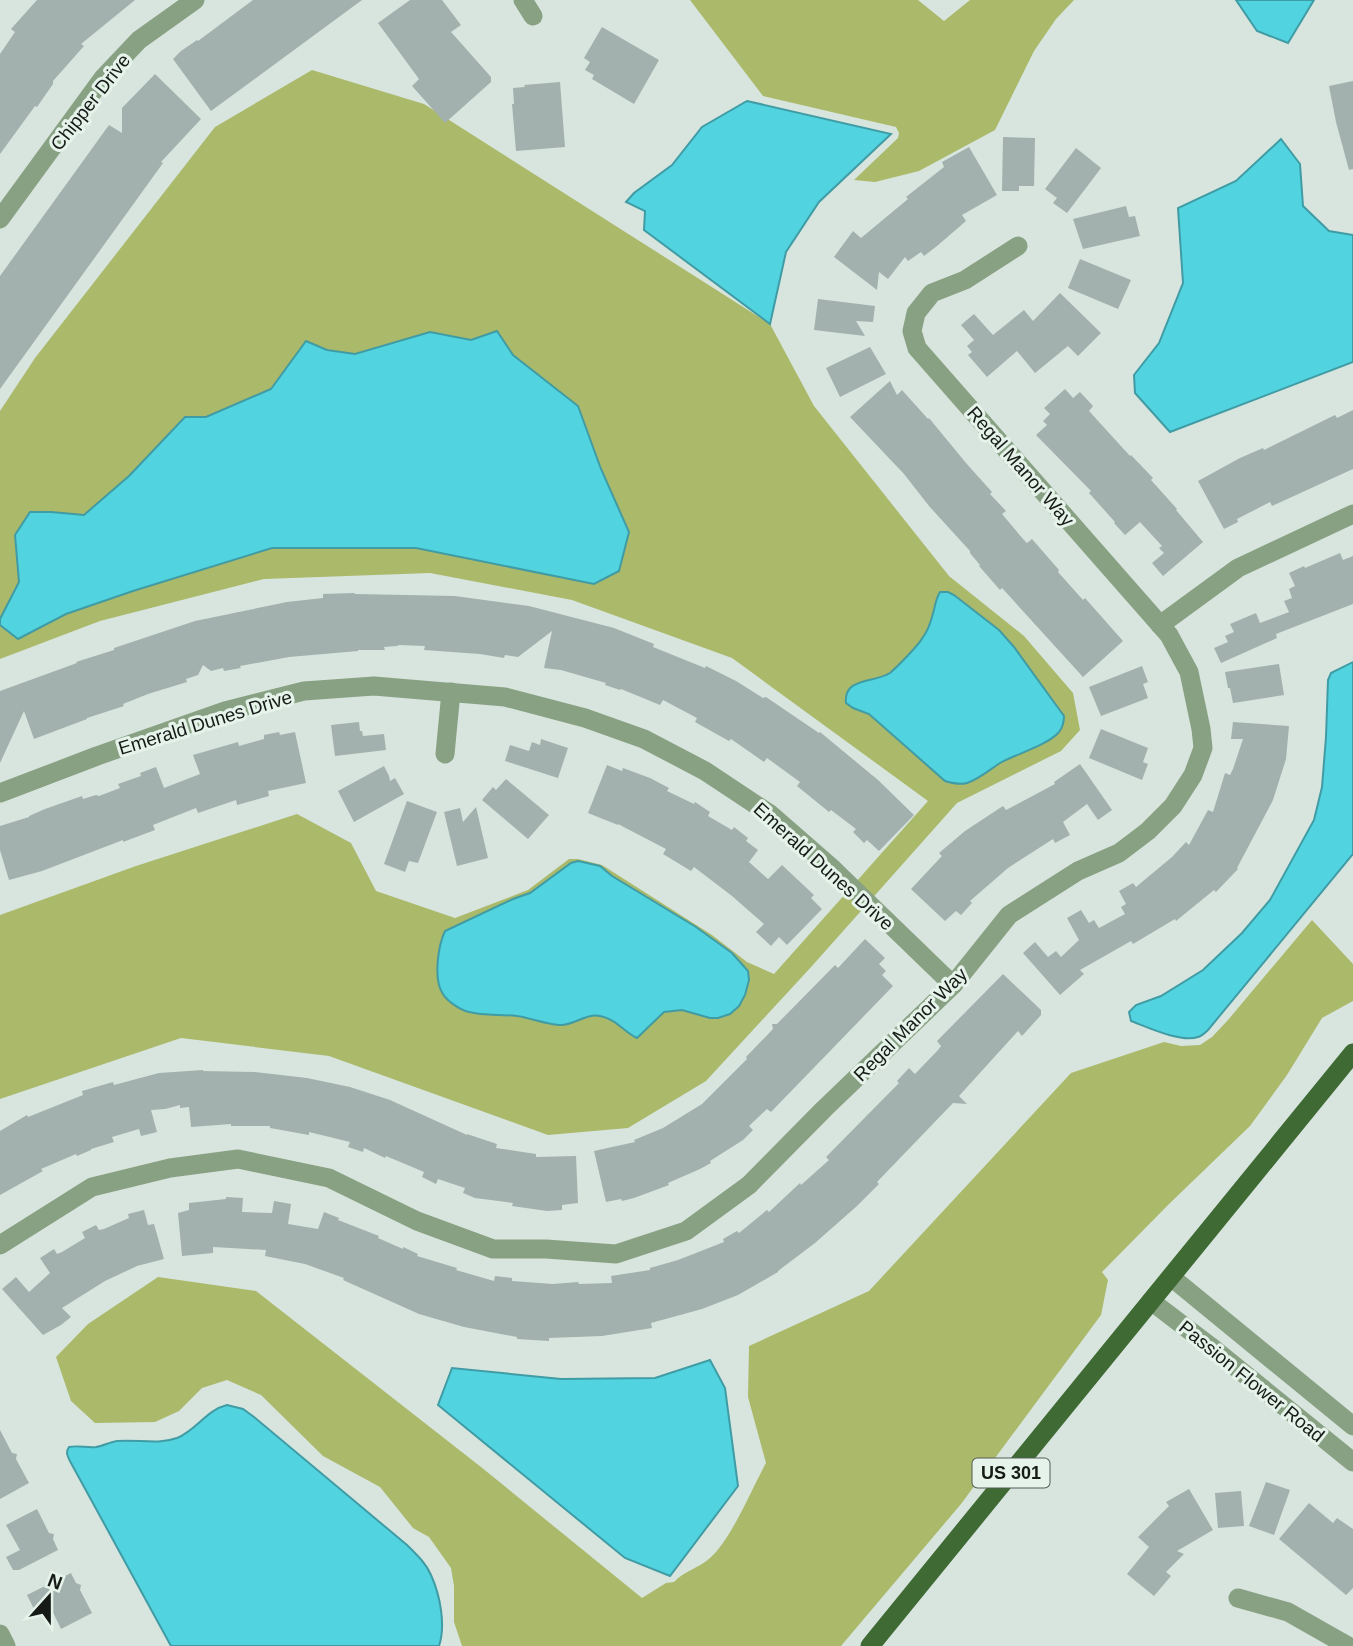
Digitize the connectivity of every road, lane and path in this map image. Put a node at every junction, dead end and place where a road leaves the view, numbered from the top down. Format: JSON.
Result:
{"nodes":[{"id":1,"x":195,"y":0,"type":"edge"},
{"id":2,"x":0,"y":219,"type":"edge"},
{"id":3,"x":1018,"y":246,"type":"dead end"},
{"id":4,"x":1353,"y":514,"type":"edge"},
{"id":5,"x":1160,"y":625,"type":"junction"},
{"id":6,"x":451,"y":692,"type":"junction"},
{"id":7,"x":445,"y":754,"type":"dead end"},
{"id":8,"x":0,"y":793,"type":"edge"},
{"id":9,"x":953,"y":985,"type":"junction"},
{"id":10,"x":1353,"y":1053,"type":"edge"},
{"id":11,"x":0,"y":1245,"type":"edge"},
{"id":12,"x":1171,"y":1277,"type":"junction"},
{"id":13,"x":1151,"y":1301,"type":"junction"},
{"id":14,"x":1353,"y":1426,"type":"edge"},
{"id":15,"x":1353,"y":1462,"type":"edge"},
{"id":16,"x":1238,"y":1598,"type":"dead end"},
{"id":17,"x":0,"y":1634,"type":"edge"},
{"id":18,"x":6,"y":1646,"type":"edge"},
{"id":19,"x":870,"y":1646,"type":"edge"},
{"id":20,"x":1348,"y":1646,"type":"edge"}],
"edges":[{"from":1,"to":2,"type":"street","name":"Chipper Drive"},
{"from":3,"to":5,"type":"street","name":"Regal Manor Way"},
{"from":4,"to":5,"type":"street"},
{"from":5,"to":9,"type":"street","name":"Regal Manor Way"},
{"from":6,"to":7,"type":"street"},
{"from":6,"to":8,"type":"street","name":"Emerald Dunes Drive"},
{"from":6,"to":9,"type":"street","name":"Emerald Dunes Drive"},
{"from":9,"to":11,"type":"street","name":"Regal Manor Way"},
{"from":10,"to":12,"type":"main road","number":"US 301"},
{"from":12,"to":13,"type":"main road","number":"US 301"},
{"from":12,"to":14,"type":"street","name":"Passion Flower Road"},
{"from":13,"to":15,"type":"street","name":"Passion Flower Road"},
{"from":13,"to":19,"type":"main road","number":"US 301"},
{"from":16,"to":20,"type":"street"},
{"from":17,"to":18,"type":"street"}]}
